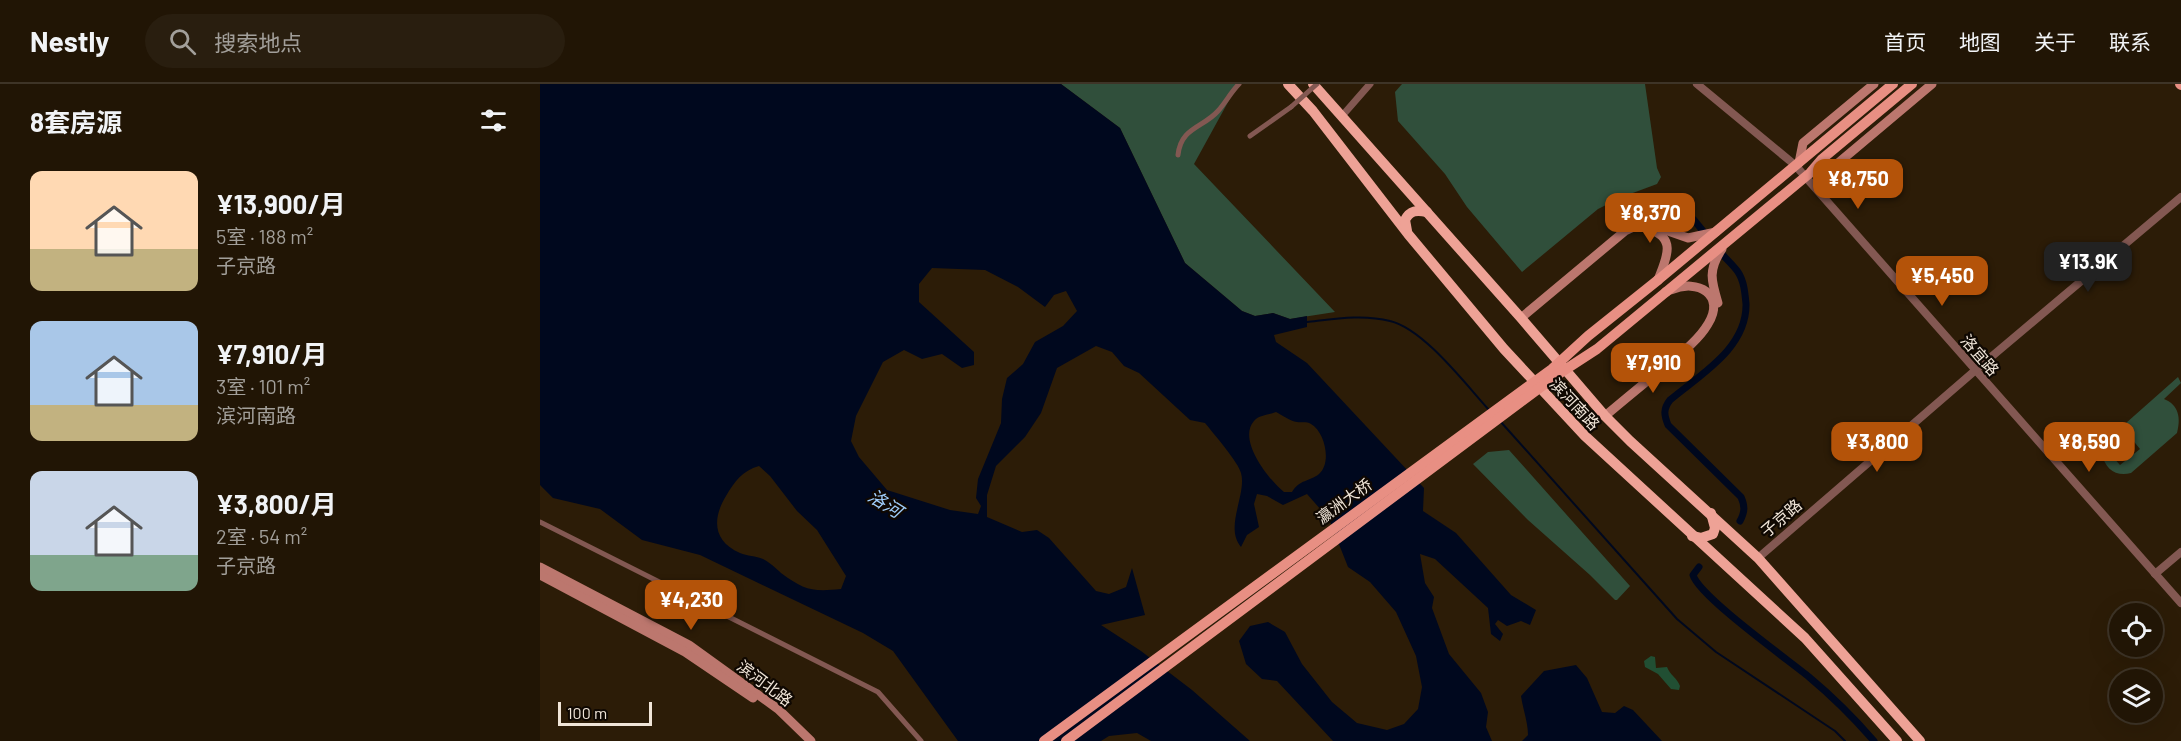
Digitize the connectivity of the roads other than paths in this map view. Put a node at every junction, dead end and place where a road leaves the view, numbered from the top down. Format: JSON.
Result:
{"nodes":[{"id":1,"x":1239,"y":84,"type":"edge"},
{"id":2,"x":1288,"y":84,"type":"edge"},
{"id":3,"x":1315,"y":84,"type":"edge"},
{"id":4,"x":1370,"y":84,"type":"edge"},
{"id":5,"x":1697,"y":84,"type":"edge"},
{"id":6,"x":1704,"y":84,"type":"edge"},
{"id":7,"x":1874,"y":84,"type":"edge"},
{"id":8,"x":1893,"y":84,"type":"edge"},
{"id":9,"x":1912,"y":84,"type":"edge"},
{"id":10,"x":1932,"y":84,"type":"edge"},
{"id":11,"x":1342,"y":116,"type":"junction"},
{"id":12,"x":1250,"y":136,"type":"dead end"},
{"id":13,"x":1178,"y":155,"type":"dead end"},
{"id":14,"x":1797,"y":164,"type":"junction"},
{"id":15,"x":1807,"y":175,"type":"junction"},
{"id":16,"x":2181,"y":197,"type":"edge"},
{"id":17,"x":1428,"y":212,"type":"junction"},
{"id":18,"x":1718,"y":231,"type":"junction"},
{"id":19,"x":1408,"y":234,"type":"junction"},
{"id":20,"x":1728,"y":241,"type":"junction"},
{"id":21,"x":1612,"y":243,"type":"junction"},
{"id":22,"x":1658,"y":280,"type":"junction"},
{"id":23,"x":1666,"y":292,"type":"junction"},
{"id":24,"x":1521,"y":318,"type":"junction"},
{"id":25,"x":1684,"y":351,"type":"junction"},
{"id":26,"x":1976,"y":370,"type":"junction"},
{"id":27,"x":1605,"y":416,"type":"junction"},
{"id":28,"x":1711,"y":513,"type":"junction"},
{"id":29,"x":540,"y":522,"type":"edge"},
{"id":30,"x":1692,"y":536,"type":"junction"},
{"id":31,"x":2181,"y":552,"type":"edge"},
{"id":32,"x":1758,"y":558,"type":"junction"},
{"id":33,"x":540,"y":567,"type":"edge"},
{"id":34,"x":2157,"y":572,"type":"junction"},
{"id":35,"x":540,"y":574,"type":"edge"},
{"id":36,"x":2181,"y":596,"type":"edge"},
{"id":37,"x":2181,"y":603,"type":"edge"},
{"id":38,"x":802,"y":741,"type":"edge"},
{"id":39,"x":811,"y":741,"type":"edge"},
{"id":40,"x":921,"y":741,"type":"edge"},
{"id":41,"x":1044,"y":741,"type":"edge"},
{"id":42,"x":1066,"y":741,"type":"edge"},
{"id":43,"x":1897,"y":741,"type":"edge"},
{"id":44,"x":1920,"y":741,"type":"edge"}],
"edges":[{"from":1,"to":13,"type":"street"},
{"from":2,"to":19,"type":"highway","name":"滨河南路"},
{"from":3,"to":11,"type":"highway","name":"滨河南路"},
{"from":3,"to":12,"type":"street","bridge":true},
{"from":4,"to":11,"type":"street"},
{"from":5,"to":14,"type":"street","name":"洛宜路"},
{"from":6,"to":14,"type":"street","name":"洛宜路"},
{"from":7,"to":14,"type":"main road"},
{"from":8,"to":14,"type":"main road","name":"瀛洲大桥"},
{"from":9,"to":15,"type":"main road","name":"瀛洲大桥"},
{"from":10,"to":15,"type":"main road"},
{"from":11,"to":17,"type":"highway","name":"滨河南路"},
{"from":14,"to":15,"type":"street","name":"洛宜路"},
{"from":14,"to":18,"type":"main road","name":"瀛洲大桥"},
{"from":15,"to":20,"type":"main road","name":"瀛洲大桥"},
{"from":15,"to":26,"type":"street","name":"洛宜路"},
{"from":16,"to":26,"type":"street","name":"子京路"},
{"from":17,"to":19,"type":"highway"},
{"from":17,"to":24,"type":"highway","name":"滨河南路"},
{"from":18,"to":21,"type":"main road"},
{"from":18,"to":22,"type":"main road","name":"瀛洲大桥"},
{"from":19,"to":30,"type":"highway","name":"滨河南路"},
{"from":20,"to":23,"type":"main road","name":"瀛洲大桥"},
{"from":20,"to":25,"type":"main road"},
{"from":21,"to":22,"type":"main road"},
{"from":21,"to":24,"type":"main road"},
{"from":22,"to":41,"type":"main road","name":"瀛洲大桥","bridge":true},
{"from":23,"to":25,"type":"main road"},
{"from":23,"to":42,"type":"main road","name":"瀛洲大桥","bridge":true},
{"from":24,"to":27,"type":"highway","name":"滨河南路"},
{"from":25,"to":27,"type":"main road"},
{"from":26,"to":32,"type":"street","name":"子京路"},
{"from":26,"to":34,"type":"street","name":"洛宜路"},
{"from":27,"to":28,"type":"highway","name":"滨河南路"},
{"from":28,"to":30,"type":"highway"},
{"from":28,"to":32,"type":"highway","name":"滨河南路"},
{"from":29,"to":40,"type":"street"},
{"from":30,"to":43,"type":"highway","name":"滨河南路"},
{"from":31,"to":34,"type":"street"},
{"from":32,"to":44,"type":"highway","name":"滨河南路"},
{"from":33,"to":39,"type":"main road","name":"滨河北路"},
{"from":34,"to":36,"type":"street","name":"洛宜路"},
{"from":34,"to":37,"type":"street","name":"洛宜路"},
{"from":35,"to":38,"type":"main road","name":"滨河北路"}]}
